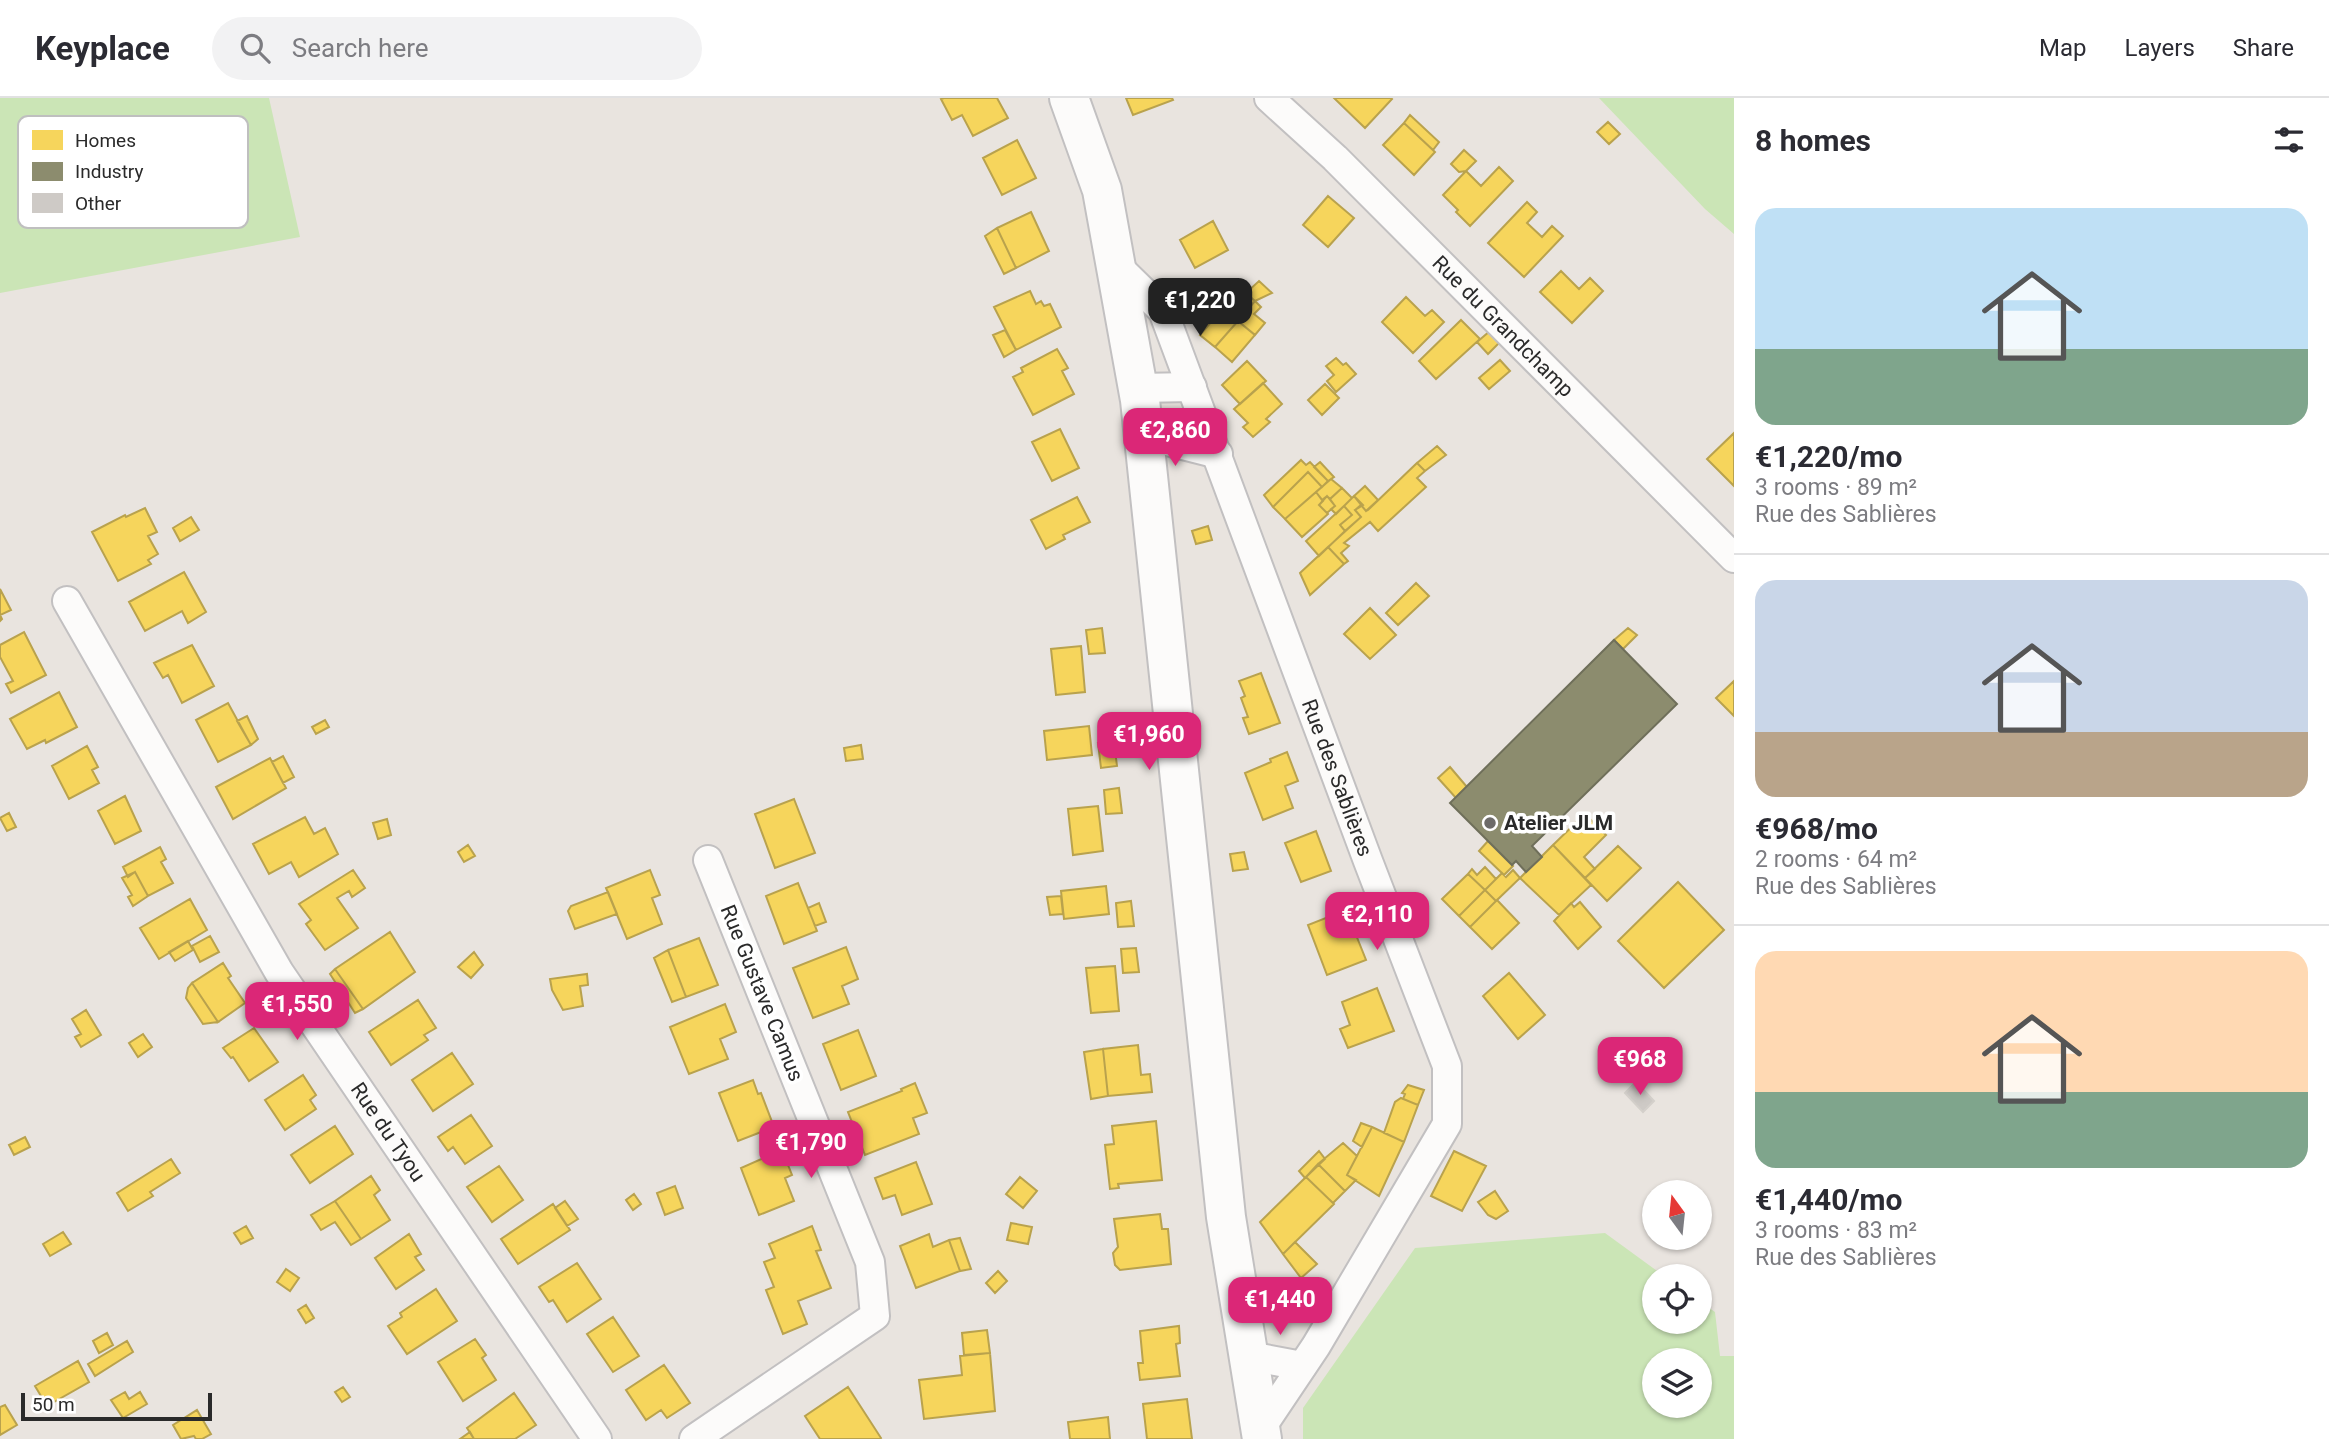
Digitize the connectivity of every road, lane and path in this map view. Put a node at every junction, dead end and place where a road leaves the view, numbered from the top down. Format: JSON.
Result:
{"nodes":[{"id":1,"x":1069,"y":98,"type":"edge"},
{"id":2,"x":1269,"y":98,"type":"edge"},
{"id":3,"x":1116,"y":265,"type":"junction"},
{"id":4,"x":1192,"y":387,"type":"junction"},
{"id":5,"x":1138,"y":388,"type":"junction"},
{"id":6,"x":1143,"y":435,"type":"junction"},
{"id":7,"x":1218,"y":454,"type":"junction"},
{"id":8,"x":1734,"y":558,"type":"edge"},
{"id":9,"x":67,"y":601,"type":"dead end"},
{"id":10,"x":708,"y":860,"type":"dead end"},
{"id":11,"x":1249,"y":1356,"type":"junction"},
{"id":12,"x":1302,"y":1366,"type":"junction"},
{"id":13,"x":1262,"y":1434,"type":"edge"},
{"id":14,"x":597,"y":1439,"type":"edge"},
{"id":15,"x":694,"y":1439,"type":"edge"}],
"edges":[{"from":1,"to":3,"type":"main road","name":"Rue des Sablières"},
{"from":2,"to":8,"type":"street","name":"Rue du Grandchamp"},
{"from":3,"to":4,"type":"street","name":"Rue des Sablières"},
{"from":3,"to":5,"type":"main road","name":"Rue des Sablières"},
{"from":4,"to":5,"type":"street"},
{"from":4,"to":7,"type":"street","name":"Rue des Sablières"},
{"from":5,"to":6,"type":"main road","name":"Rue des Sablières"},
{"from":6,"to":7,"type":"street"},
{"from":6,"to":11,"type":"main road","name":"Rue des Sablières"},
{"from":7,"to":12,"type":"street","name":"Rue des Sablières"},
{"from":9,"to":14,"type":"street","name":"Rue du Tyou"},
{"from":10,"to":15,"type":"street","name":"Rue Gustave Camus"},
{"from":11,"to":12,"type":"street"},
{"from":11,"to":13,"type":"main road","name":"Rue des Sablières"},
{"from":12,"to":13,"type":"street","name":"Rue des Sablières"}]}
